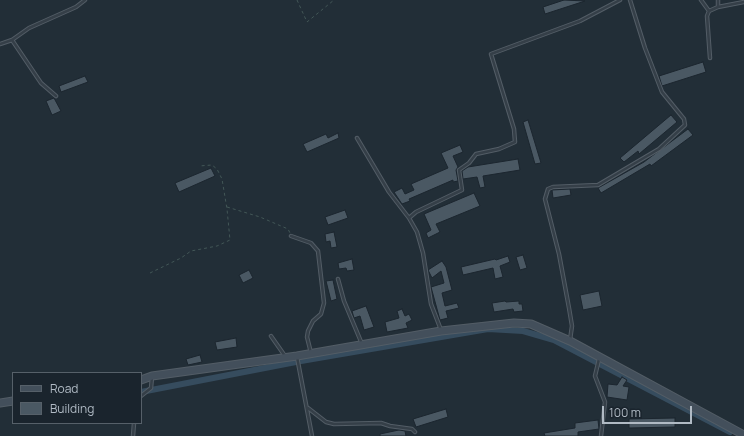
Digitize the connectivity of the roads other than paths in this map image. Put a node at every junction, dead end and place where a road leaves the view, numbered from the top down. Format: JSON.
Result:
{"nodes":[{"id":1,"x":85,"y":0,"type":"edge"},
{"id":2,"x":620,"y":0,"type":"edge"},
{"id":3,"x":630,"y":0,"type":"edge"},
{"id":4,"x":702,"y":0,"type":"edge"},
{"id":5,"x":718,"y":0,"type":"edge"},
{"id":6,"x":744,"y":2,"type":"edge"},
{"id":7,"x":718,"y":7,"type":"junction"},
{"id":8,"x":709,"y":11,"type":"junction"},
{"id":9,"x":12,"y":40,"type":"junction"},
{"id":10,"x":0,"y":44,"type":"edge"},
{"id":11,"x":710,"y":58,"type":"dead end"},
{"id":12,"x":56,"y":96,"type":"dead end"},
{"id":13,"x":357,"y":138,"type":"dead end"},
{"id":14,"x":408,"y":218,"type":"junction"},
{"id":15,"x":291,"y":236,"type":"road end"},
{"id":16,"x":338,"y":279,"type":"dead end"},
{"id":17,"x":441,"y":331,"type":"junction"},
{"id":18,"x":271,"y":336,"type":"dead end"},
{"id":19,"x":570,"y":341,"type":"junction"},
{"id":20,"x":362,"y":345,"type":"junction"},
{"id":21,"x":311,"y":354,"type":"junction"},
{"id":22,"x":297,"y":356,"type":"junction"},
{"id":23,"x":600,"y":357,"type":"junction"},
{"id":24,"x":286,"y":358,"type":"junction"},
{"id":25,"x":152,"y":376,"type":"junction"},
{"id":26,"x":142,"y":380,"type":"edge"},
{"id":27,"x":142,"y":395,"type":"edge"},
{"id":28,"x":12,"y":401,"type":"edge"},
{"id":29,"x":0,"y":403,"type":"edge"},
{"id":30,"x":308,"y":408,"type":"junction"},
{"id":31,"x":134,"y":424,"type":"edge"},
{"id":32,"x":415,"y":432,"type":"dead end"},
{"id":33,"x":744,"y":435,"type":"edge"},
{"id":34,"x":133,"y":436,"type":"edge"},
{"id":35,"x":312,"y":436,"type":"edge"},
{"id":36,"x":601,"y":436,"type":"edge"}],
"edges":[{"from":1,"to":9,"type":"lane"},
{"from":2,"to":14,"type":"lane"},
{"from":3,"to":19,"type":"lane"},
{"from":4,"to":8,"type":"lane"},
{"from":5,"to":7,"type":"lane"},
{"from":6,"to":7,"type":"lane"},
{"from":7,"to":8,"type":"lane"},
{"from":8,"to":11,"type":"lane"},
{"from":9,"to":10,"type":"lane"},
{"from":9,"to":12,"type":"lane"},
{"from":13,"to":14,"type":"lane"},
{"from":14,"to":17,"type":"lane"},
{"from":15,"to":21,"type":"lane"},
{"from":16,"to":20,"type":"lane"},
{"from":17,"to":19,"type":"street"},
{"from":17,"to":20,"type":"street"},
{"from":18,"to":24,"type":"lane"},
{"from":19,"to":23,"type":"street"},
{"from":20,"to":21,"type":"street"},
{"from":21,"to":22,"type":"street"},
{"from":22,"to":24,"type":"street"},
{"from":22,"to":30,"type":"lane"},
{"from":23,"to":33,"type":"street"},
{"from":23,"to":36,"type":"lane"},
{"from":24,"to":25,"type":"street"},
{"from":25,"to":26,"type":"street"},
{"from":25,"to":27,"type":"lane"},
{"from":28,"to":29,"type":"street"},
{"from":30,"to":32,"type":"lane"},
{"from":30,"to":35,"type":"lane"},
{"from":31,"to":34,"type":"lane"}]}
